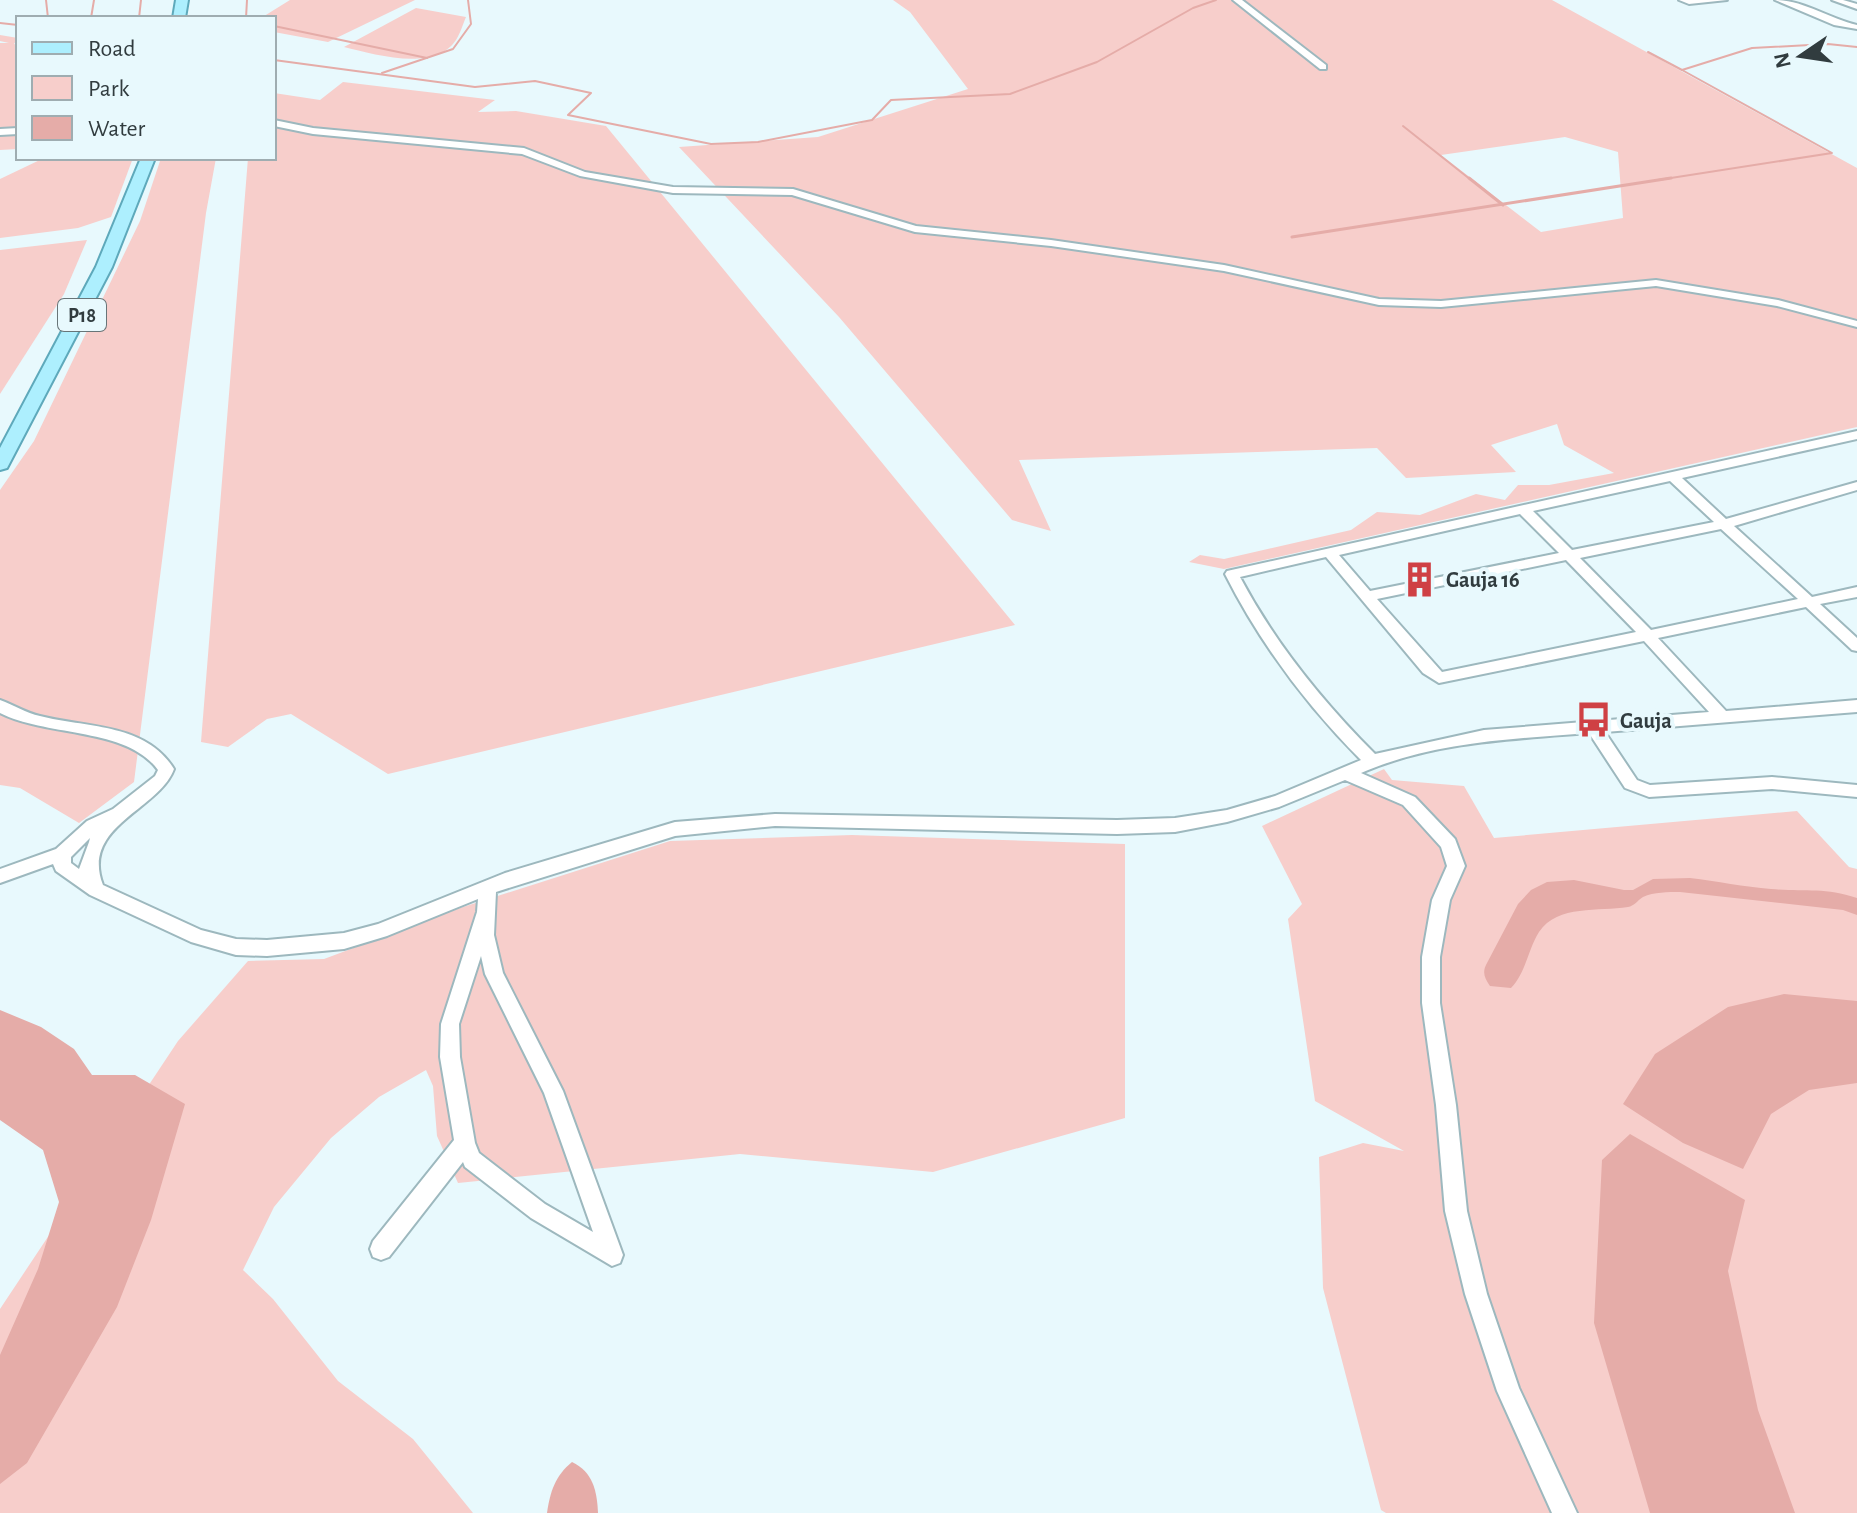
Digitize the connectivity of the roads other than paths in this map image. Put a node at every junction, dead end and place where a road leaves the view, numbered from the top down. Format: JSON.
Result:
{"nodes":[{"id":1,"x":1237,"y":0,"type":"edge"},
{"id":2,"x":1683,"y":0,"type":"edge"},
{"id":3,"x":1723,"y":0,"type":"edge"},
{"id":4,"x":1779,"y":0,"type":"edge"},
{"id":5,"x":1836,"y":0,"type":"edge"},
{"id":6,"x":1857,"y":7,"type":"edge"},
{"id":7,"x":1857,"y":27,"type":"edge"},
{"id":8,"x":1323,"y":67,"type":"dead end"},
{"id":9,"x":276,"y":123,"type":"edge"},
{"id":10,"x":147,"y":160,"type":"edge"},
{"id":11,"x":1857,"y":324,"type":"edge"},
{"id":12,"x":1857,"y":435,"type":"edge"},
{"id":13,"x":0,"y":464,"type":"edge"},
{"id":14,"x":1669,"y":477,"type":"junction"},
{"id":15,"x":1857,"y":486,"type":"edge"},
{"id":16,"x":1523,"y":509,"type":"junction"},
{"id":17,"x":1722,"y":525,"type":"junction"},
{"id":18,"x":1330,"y":553,"type":"junction"},
{"id":19,"x":1571,"y":558,"type":"junction"},
{"id":20,"x":1857,"y":592,"type":"edge"},
{"id":21,"x":1370,"y":596,"type":"junction"},
{"id":22,"x":1806,"y":602,"type":"junction"},
{"id":23,"x":1648,"y":635,"type":"junction"},
{"id":24,"x":1857,"y":646,"type":"edge"},
{"id":25,"x":1857,"y":653,"type":"edge"},
{"id":26,"x":0,"y":706,"type":"edge"},
{"id":27,"x":1857,"y":706,"type":"edge"},
{"id":28,"x":1723,"y":717,"type":"junction"},
{"id":29,"x":1593,"y":727,"type":"junction"},
{"id":30,"x":1371,"y":760,"type":"junction"},
{"id":31,"x":1345,"y":773,"type":"junction"},
{"id":32,"x":1857,"y":791,"type":"edge"},
{"id":33,"x":120,"y":812,"type":"junction"},
{"id":34,"x":62,"y":854,"type":"junction"},
{"id":35,"x":0,"y":876,"type":"edge"},
{"id":36,"x":487,"y":887,"type":"junction"},
{"id":37,"x":96,"y":890,"type":"junction"},
{"id":38,"x":485,"y":914,"type":"junction"},
{"id":39,"x":465,"y":1143,"type":"junction"},
{"id":40,"x":381,"y":1249,"type":"dead end"},
{"id":41,"x":1565,"y":1513,"type":"edge"}],
"edges":[{"from":1,"to":8,"type":"street"},
{"from":2,"to":3,"type":"street"},
{"from":4,"to":7,"type":"street"},
{"from":5,"to":6,"type":"street"},
{"from":9,"to":11,"type":"street"},
{"from":10,"to":13,"type":"main road","number":"P18"},
{"from":12,"to":14,"type":"street"},
{"from":14,"to":16,"type":"street"},
{"from":14,"to":17,"type":"street"},
{"from":15,"to":17,"type":"street"},
{"from":16,"to":18,"type":"street"},
{"from":16,"to":19,"type":"street"},
{"from":17,"to":19,"type":"street"},
{"from":17,"to":22,"type":"street"},
{"from":18,"to":21,"type":"street"},
{"from":18,"to":30,"type":"street"},
{"from":19,"to":21,"type":"street"},
{"from":19,"to":23,"type":"street"},
{"from":20,"to":22,"type":"street"},
{"from":21,"to":23,"type":"street"},
{"from":22,"to":23,"type":"street"},
{"from":22,"to":24,"type":"street"},
{"from":22,"to":25,"type":"street"},
{"from":23,"to":28,"type":"street"},
{"from":26,"to":33,"type":"street"},
{"from":27,"to":28,"type":"street"},
{"from":28,"to":29,"type":"street"},
{"from":29,"to":30,"type":"street"},
{"from":29,"to":32,"type":"street"},
{"from":30,"to":31,"type":"street"},
{"from":31,"to":36,"type":"street"},
{"from":31,"to":41,"type":"street"},
{"from":33,"to":34,"type":"street"},
{"from":33,"to":37,"type":"street"},
{"from":34,"to":35,"type":"street"},
{"from":34,"to":37,"type":"street"},
{"from":36,"to":37,"type":"street"},
{"from":36,"to":38,"type":"street"},
{"from":38,"to":39,"type":"street"},
{"from":38,"to":39,"type":"street"},
{"from":39,"to":40,"type":"street"}]}
